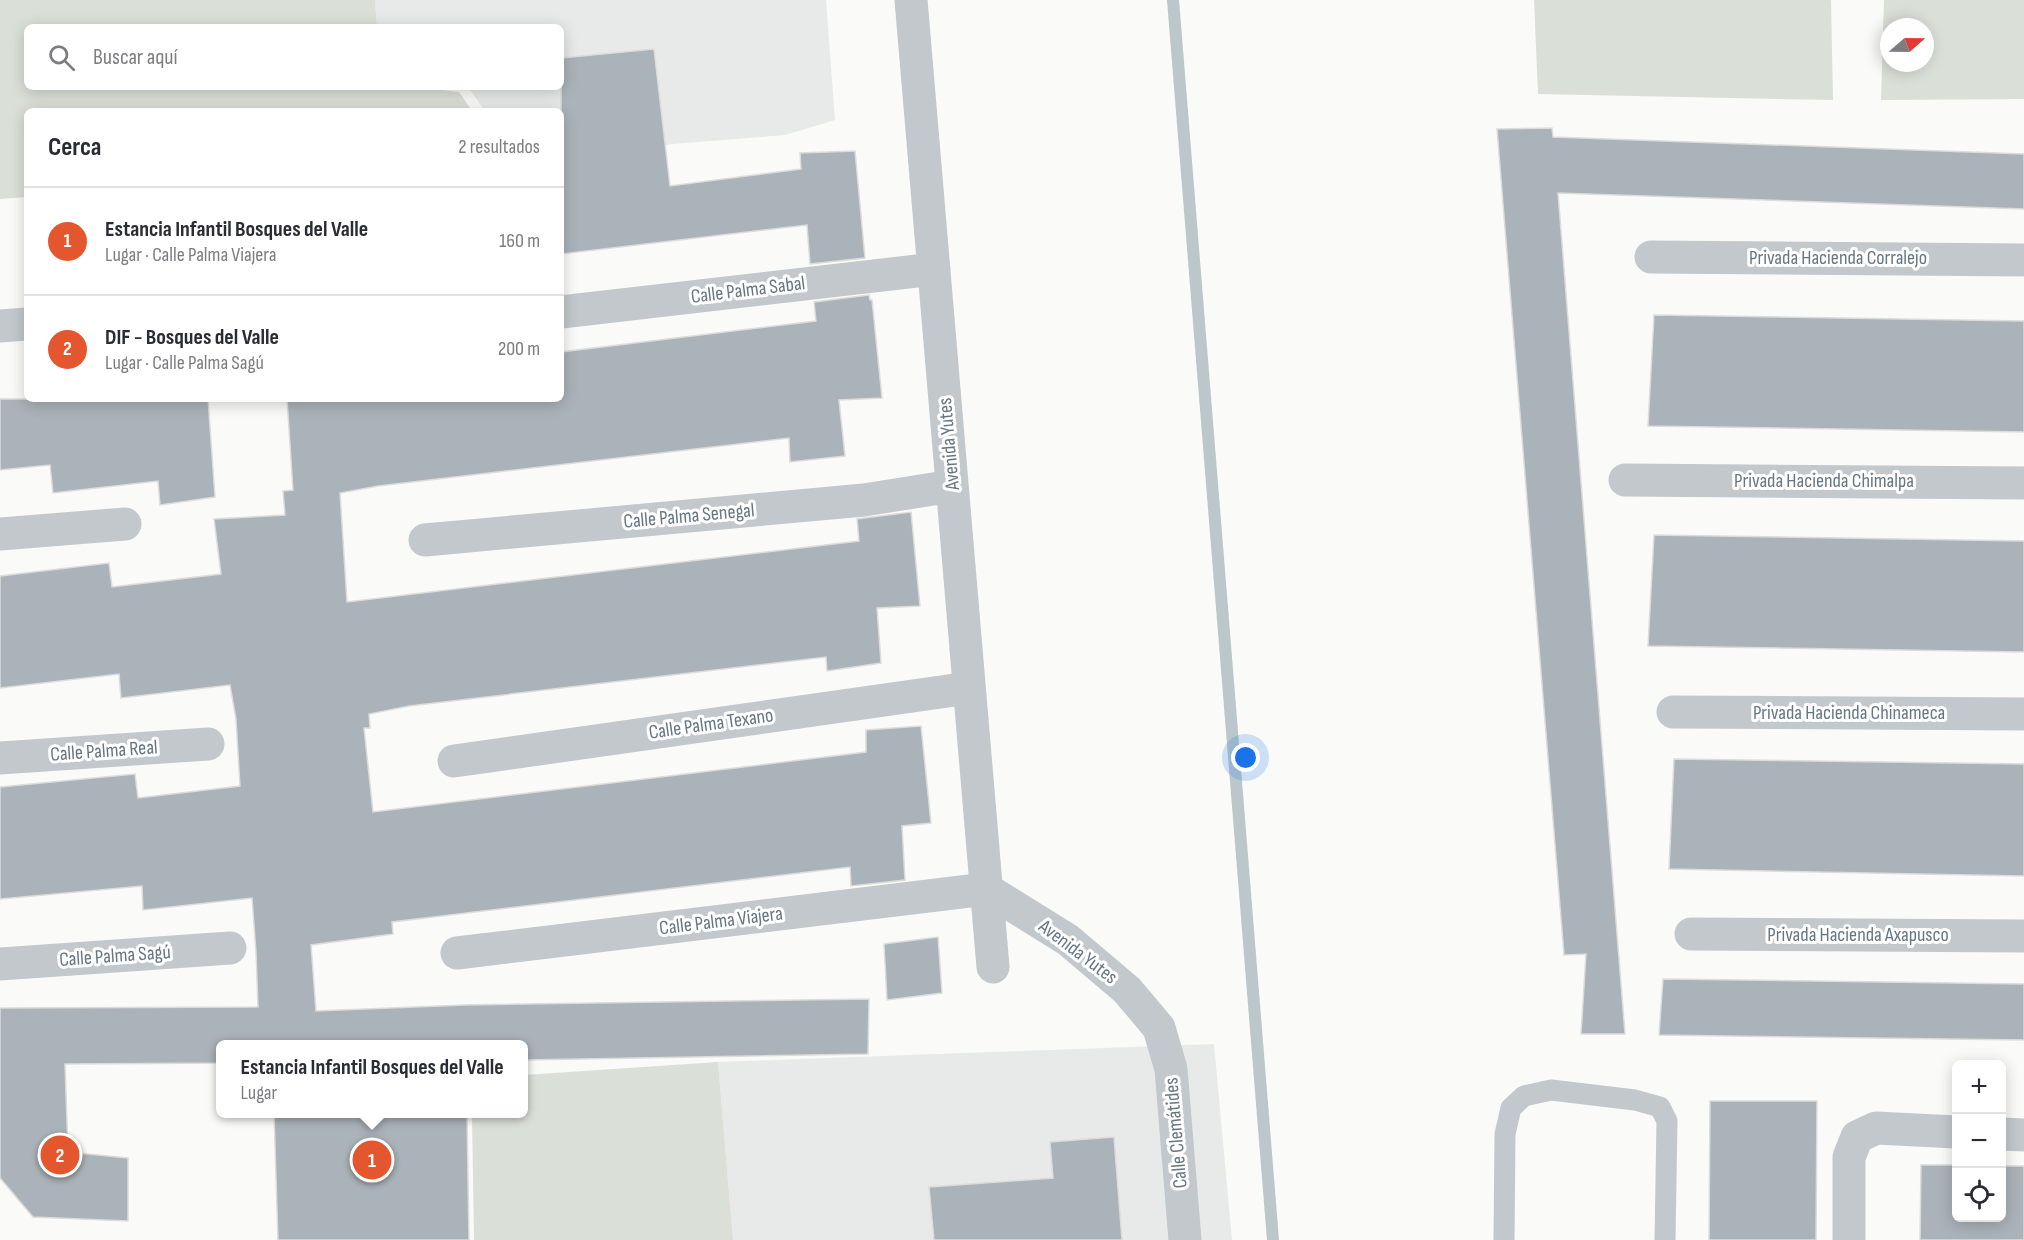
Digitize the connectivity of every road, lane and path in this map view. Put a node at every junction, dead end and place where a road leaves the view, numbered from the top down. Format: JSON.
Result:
{"nodes":[{"id":1,"x":911,"y":0,"type":"edge"},
{"id":2,"x":1651,"y":257,"type":"dead end"},
{"id":3,"x":2024,"y":260,"type":"edge"},
{"id":4,"x":934,"y":269,"type":"junction"},
{"id":5,"x":564,"y":312,"type":"edge"},
{"id":6,"x":24,"y":324,"type":"edge"},
{"id":7,"x":0,"y":326,"type":"edge"},
{"id":8,"x":1625,"y":480,"type":"dead end"},
{"id":9,"x":2024,"y":483,"type":"edge"},
{"id":10,"x":952,"y":486,"type":"junction"},
{"id":11,"x":125,"y":524,"type":"dead end"},
{"id":12,"x":0,"y":534,"type":"edge"},
{"id":13,"x":425,"y":540,"type":"dead end"},
{"id":14,"x":969,"y":688,"type":"junction"},
{"id":15,"x":1673,"y":712,"type":"dead end"},
{"id":16,"x":2024,"y":714,"type":"edge"},
{"id":17,"x":208,"y":744,"type":"dead end"},
{"id":18,"x":0,"y":758,"type":"edge"},
{"id":19,"x":454,"y":761,"type":"dead end"},
{"id":20,"x":986,"y":889,"type":"junction"},
{"id":21,"x":1691,"y":934,"type":"dead end"},
{"id":22,"x":2024,"y":936,"type":"edge"},
{"id":23,"x":230,"y":948,"type":"dead end"},
{"id":24,"x":457,"y":953,"type":"dead end"},
{"id":25,"x":0,"y":964,"type":"edge"},
{"id":26,"x":993,"y":967,"type":"dead end"},
{"id":27,"x":1159,"y":1028,"type":"joint"},
{"id":28,"x":1952,"y":1132,"type":"edge"},
{"id":29,"x":2006,"y":1134,"type":"edge"},
{"id":30,"x":2024,"y":1135,"type":"edge"},
{"id":31,"x":1185,"y":1240,"type":"edge"},
{"id":32,"x":1504,"y":1240,"type":"edge"},
{"id":33,"x":1665,"y":1240,"type":"edge"},
{"id":34,"x":1849,"y":1240,"type":"edge"}],
"edges":[{"from":1,"to":4,"type":"street","name":"Avenida Yutes"},
{"from":2,"to":3,"type":"street","name":"Privada Hacienda Corralejo"},
{"from":4,"to":5,"type":"street","name":"Calle Palma Sabal"},
{"from":4,"to":10,"type":"street","name":"Avenida Yutes"},
{"from":6,"to":7,"type":"street"},
{"from":8,"to":9,"type":"street","name":"Privada Hacienda Chimalpa"},
{"from":10,"to":13,"type":"street","name":"Calle Palma Senegal"},
{"from":10,"to":14,"type":"street","name":"Avenida Yutes"},
{"from":11,"to":12,"type":"street"},
{"from":14,"to":19,"type":"street","name":"Calle Palma Texano"},
{"from":14,"to":20,"type":"street","name":"Avenida Yutes"},
{"from":15,"to":16,"type":"street","name":"Privada Hacienda Chinameca"},
{"from":17,"to":18,"type":"street","name":"Calle Palma Real"},
{"from":20,"to":24,"type":"street","name":"Calle Palma Viajera"},
{"from":20,"to":26,"type":"street","name":"Avenida Yutes"},
{"from":20,"to":27,"type":"street","name":"Avenida Yutes"},
{"from":21,"to":22,"type":"street","name":"Privada Hacienda Axapusco"},
{"from":23,"to":25,"type":"street","name":"Calle Palma Sagú"},
{"from":27,"to":31,"type":"street","name":"Calle Clemátides"},
{"from":28,"to":34,"type":"street"},
{"from":29,"to":30,"type":"street"},
{"from":32,"to":33,"type":"lane"}]}
